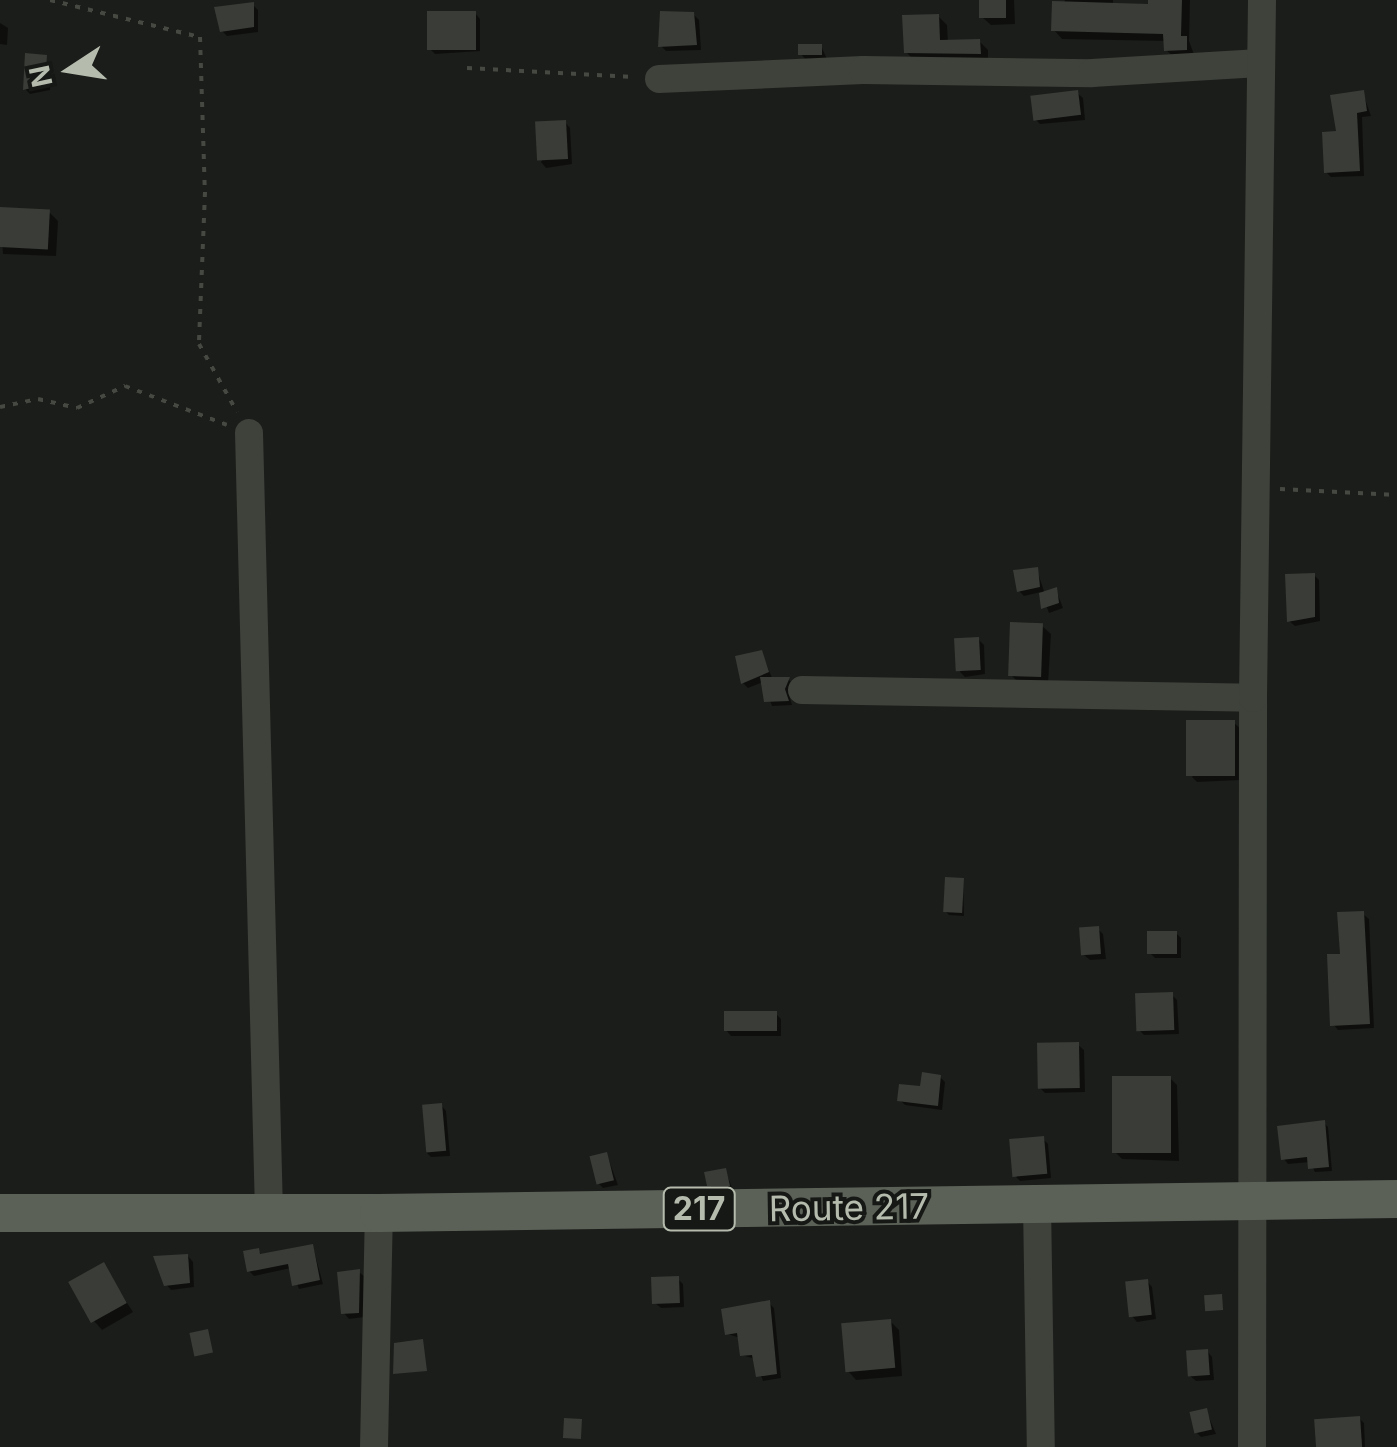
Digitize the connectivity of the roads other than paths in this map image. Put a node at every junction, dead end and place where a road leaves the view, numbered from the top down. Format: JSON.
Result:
{"nodes":[{"id":1,"x":1262,"y":0,"type":"edge"},
{"id":2,"x":1260,"y":62,"type":"junction"},
{"id":3,"x":659,"y":79,"type":"road end"},
{"id":4,"x":249,"y":433,"type":"road end"},
{"id":5,"x":802,"y":690,"type":"dead end"},
{"id":6,"x":1253,"y":698,"type":"junction"},
{"id":7,"x":1397,"y":1200,"type":"edge"},
{"id":8,"x":1250,"y":1202,"type":"junction"},
{"id":9,"x":1037,"y":1204,"type":"junction"},
{"id":10,"x":0,"y":1213,"type":"edge"},
{"id":11,"x":379,"y":1213,"type":"junction"},
{"id":12,"x":269,"y":1214,"type":"junction"},
{"id":13,"x":374,"y":1447,"type":"edge"},
{"id":14,"x":1041,"y":1447,"type":"edge"},
{"id":15,"x":1252,"y":1447,"type":"edge"}],
"edges":[{"from":1,"to":2,"type":"street"},
{"from":2,"to":3,"type":"street"},
{"from":2,"to":6,"type":"street"},
{"from":4,"to":12,"type":"street"},
{"from":5,"to":6,"type":"street"},
{"from":6,"to":8,"type":"street"},
{"from":7,"to":8,"type":"main road","name":"Route 217","number":"217"},
{"from":8,"to":9,"type":"main road","name":"Route 217","number":"217"},
{"from":8,"to":15,"type":"street"},
{"from":9,"to":11,"type":"main road","name":"Route 217","number":"217"},
{"from":9,"to":14,"type":"street"},
{"from":10,"to":12,"type":"main road","name":"Route 217","number":"217"},
{"from":11,"to":12,"type":"main road","name":"Route 217","number":"217"},
{"from":11,"to":13,"type":"street"}]}
